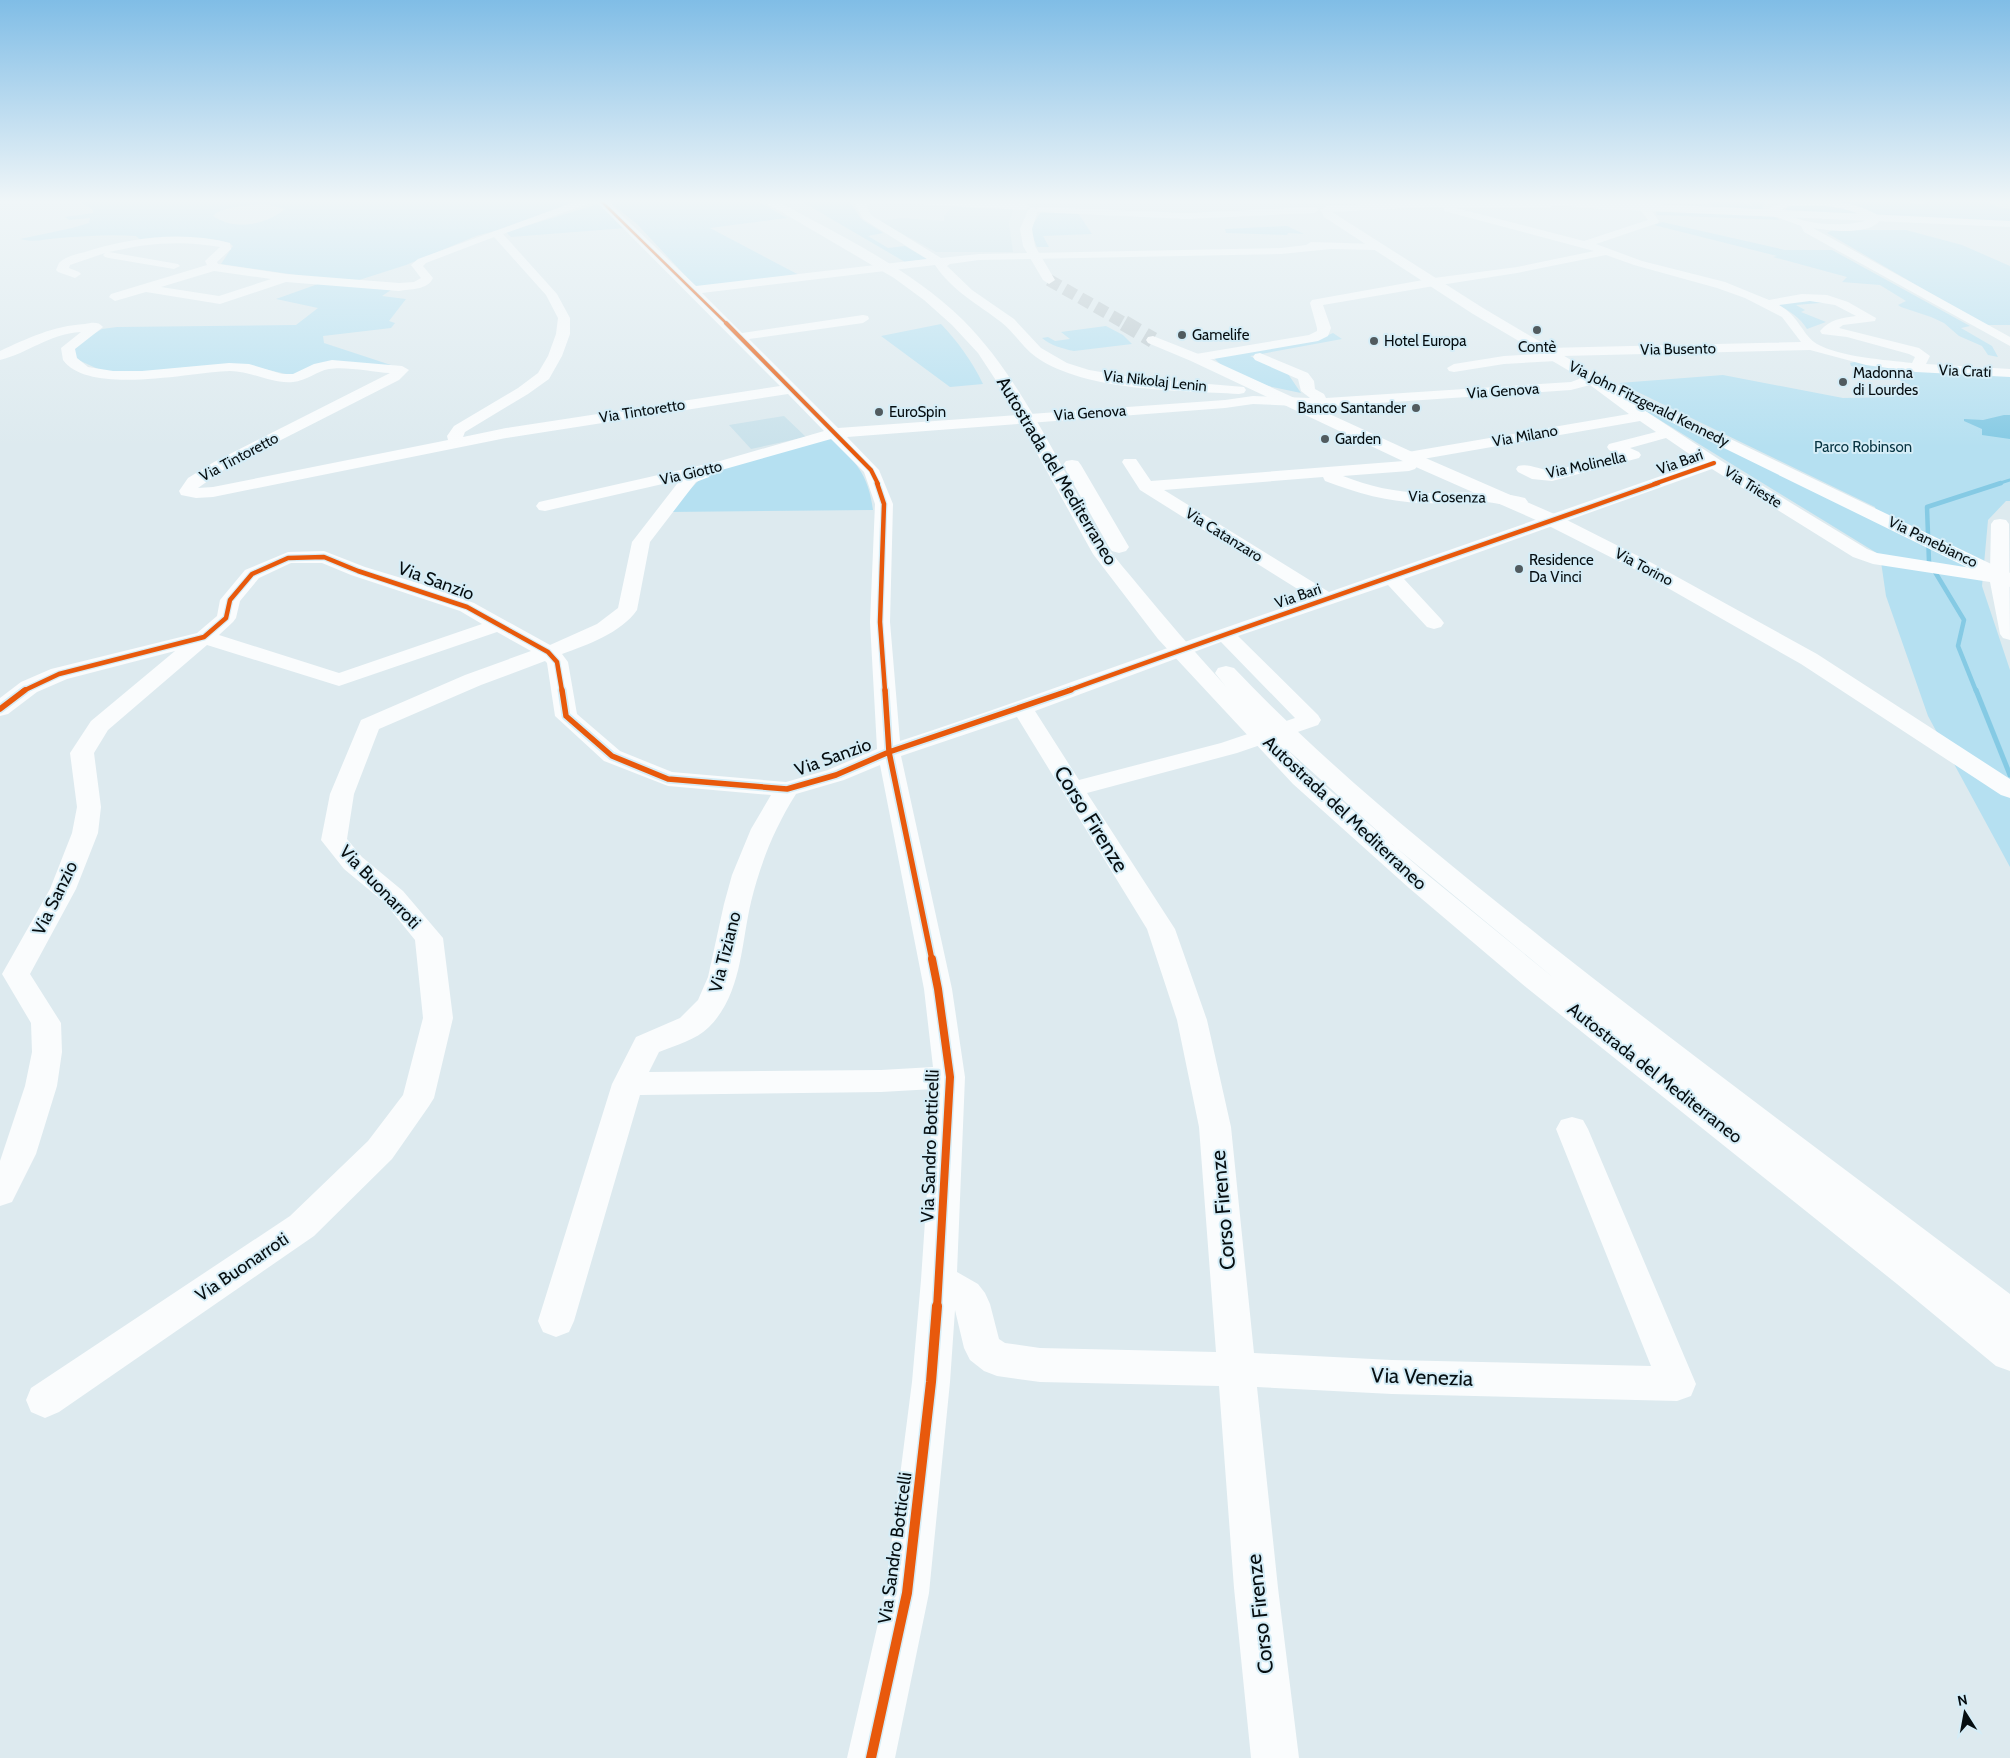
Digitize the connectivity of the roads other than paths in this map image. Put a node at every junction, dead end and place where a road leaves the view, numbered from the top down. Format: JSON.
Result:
{"nodes":[{"id":1,"x":158,"y":282,"type":"edge"},
{"id":2,"x":274,"y":282,"type":"edge"},
{"id":3,"x":337,"y":282,"type":"edge"},
{"id":4,"x":426,"y":282,"type":"edge"},
{"id":5,"x":540,"y":282,"type":"edge"},
{"id":6,"x":684,"y":282,"type":"edge"},
{"id":7,"x":772,"y":282,"type":"edge"},
{"id":8,"x":910,"y":282,"type":"edge"},
{"id":9,"x":924,"y":282,"type":"edge"},
{"id":10,"x":953,"y":282,"type":"edge"},
{"id":11,"x":1434,"y":282,"type":"joint"},
{"id":12,"x":1711,"y":282,"type":"edge"},
{"id":13,"x":1902,"y":282,"type":"edge"},
{"id":14,"x":226,"y":285,"type":"dead end"},
{"id":15,"x":146,"y":288,"type":"junction"},
{"id":16,"x":253,"y":289,"type":"junction"},
{"id":17,"x":693,"y":290,"type":"junction"},
{"id":18,"x":115,"y":297,"type":"dead end"},
{"id":19,"x":1769,"y":304,"type":"junction"},
{"id":20,"x":863,"y":319,"type":"dead end"},
{"id":21,"x":1827,"y":331,"type":"junction"},
{"id":22,"x":1908,"y":336,"type":"dead end"},
{"id":23,"x":739,"y":337,"type":"junction"},
{"id":24,"x":1153,"y":340,"type":"tunnel mouth"},
{"id":25,"x":1807,"y":341,"type":"junction"},
{"id":26,"x":2010,"y":342,"type":"edge"},
{"id":27,"x":1002,"y":352,"type":"dead end"},
{"id":28,"x":1551,"y":354,"type":"junction"},
{"id":29,"x":0,"y":356,"type":"edge"},
{"id":30,"x":1260,"y":357,"type":"dead end"},
{"id":31,"x":1196,"y":358,"type":"junction"},
{"id":32,"x":1918,"y":358,"type":"junction"},
{"id":33,"x":1454,"y":368,"type":"dead end"},
{"id":34,"x":2009,"y":373,"type":"edge"},
{"id":35,"x":1588,"y":376,"type":"junction"},
{"id":36,"x":1246,"y":386,"type":"junction"},
{"id":37,"x":1571,"y":386,"type":"junction"},
{"id":38,"x":791,"y":389,"type":"junction"},
{"id":39,"x":1607,"y":392,"type":"junction"},
{"id":40,"x":1288,"y":399,"type":"junction"},
{"id":41,"x":1319,"y":400,"type":"junction"},
{"id":42,"x":1036,"y":403,"type":"dead end"},
{"id":43,"x":1225,"y":404,"type":"junction"},
{"id":44,"x":1642,"y":416,"type":"junction"},
{"id":45,"x":835,"y":432,"type":"junction"},
{"id":46,"x":1054,"y":433,"type":"dead end"},
{"id":47,"x":1669,"y":433,"type":"junction"},
{"id":48,"x":456,"y":443,"type":"junction"},
{"id":49,"x":1064,"y":450,"type":"dead end"},
{"id":50,"x":1413,"y":458,"type":"junction"},
{"id":51,"x":1130,"y":462,"type":"dead end"},
{"id":52,"x":1714,"y":463,"type":"junction"},
{"id":53,"x":724,"y":465,"type":"junction"},
{"id":54,"x":1524,"y":469,"type":"dead end"},
{"id":55,"x":1446,"y":473,"type":"junction"},
{"id":56,"x":1325,"y":475,"type":"junction"},
{"id":57,"x":1146,"y":486,"type":"junction"},
{"id":58,"x":1856,"y":504,"type":"joint"},
{"id":59,"x":544,"y":506,"type":"dead end"},
{"id":60,"x":1562,"y":518,"type":"junction"},
{"id":61,"x":2006,"y":527,"type":"edge"},
{"id":62,"x":1132,"y":562,"type":"dead end"},
{"id":63,"x":1391,"y":577,"type":"junction"},
{"id":64,"x":2009,"y":580,"type":"edge"},
{"id":65,"x":1327,"y":599,"type":"junction"},
{"id":66,"x":1434,"y":623,"type":"dead end"},
{"id":67,"x":498,"y":625,"type":"junction"},
{"id":68,"x":1224,"y":634,"type":"junction"},
{"id":69,"x":2010,"y":634,"type":"edge"},
{"id":70,"x":204,"y":637,"type":"junction"},
{"id":71,"x":548,"y":652,"type":"junction"},
{"id":72,"x":1022,"y":708,"type":"junction"},
{"id":73,"x":0,"y":709,"type":"edge"},
{"id":74,"x":889,"y":752,"type":"junction"},
{"id":75,"x":1315,"y":776,"type":"junction"},
{"id":76,"x":2003,"y":785,"type":"edge"},
{"id":77,"x":787,"y":789,"type":"junction"},
{"id":78,"x":1073,"y":789,"type":"junction"},
{"id":79,"x":950,"y":1077,"type":"junction"},
{"id":80,"x":628,"y":1084,"type":"junction"},
{"id":81,"x":1572,"y":1129,"type":"dead end"},
{"id":82,"x":0,"y":1193,"type":"edge"},
{"id":83,"x":939,"y":1280,"type":"junction"},
{"id":84,"x":2010,"y":1316,"type":"edge"},
{"id":85,"x":556,"y":1321,"type":"dead end"},
{"id":86,"x":2010,"y":1354,"type":"edge"},
{"id":87,"x":1238,"y":1369,"type":"junction"},
{"id":88,"x":46,"y":1400,"type":"dead end"},
{"id":89,"x":871,"y":1758,"type":"edge"},
{"id":90,"x":1276,"y":1758,"type":"edge"}],
"edges":[{"from":1,"to":15,"type":"street"},
{"from":2,"to":16,"type":"street"},
{"from":3,"to":4,"type":"street"},
{"from":5,"to":48,"type":"street"},
{"from":6,"to":17,"type":"street","name":"Via Sandro Botticelli"},
{"from":7,"to":17,"type":"street"},
{"from":8,"to":75,"type":"main road","name":"Autostrada del Mediterraneo"},
{"from":9,"to":27,"type":"main road","name":"Autostrada del Mediterraneo"},
{"from":10,"to":36,"type":"street","name":"Via Nikolaj Lenin"},
{"from":11,"to":28,"type":"main road","name":"Via John Fitzgerald Kennedy"},
{"from":11,"to":31,"type":"street"},
{"from":12,"to":19,"type":"street"},
{"from":13,"to":26,"type":"street"},
{"from":14,"to":16,"type":"street"},
{"from":15,"to":16,"type":"street"},
{"from":15,"to":18,"type":"street"},
{"from":17,"to":23,"type":"street","name":"Via Sandro Botticelli"},
{"from":19,"to":21,"type":"street"},
{"from":19,"to":25,"type":"street"},
{"from":20,"to":23,"type":"street"},
{"from":21,"to":25,"type":"street"},
{"from":21,"to":32,"type":"street"},
{"from":22,"to":32,"type":"street"},
{"from":23,"to":38,"type":"street","name":"Via Sandro Botticelli"},
{"from":24,"to":31,"type":"main road","name":"Via Nikolaj Lenin"},
{"from":25,"to":28,"type":"street","name":"Via Busento"},
{"from":25,"to":32,"type":"street","name":"Via Crati"},
{"from":28,"to":33,"type":"street","name":"Via Busento"},
{"from":28,"to":35,"type":"main road","name":"Via John Fitzgerald Kennedy"},
{"from":29,"to":48,"type":"street","name":"Via Tintoretto"},
{"from":30,"to":41,"type":"street"},
{"from":31,"to":36,"type":"main road","name":"Via Nikolaj Lenin"},
{"from":32,"to":34,"type":"street","name":"Via Crati"},
{"from":35,"to":37,"type":"street","name":"Via Genova"},
{"from":35,"to":39,"type":"street","name":"Via Trieste"},
{"from":35,"to":58,"type":"main road","name":"Via John Fitzgerald Kennedy"},
{"from":36,"to":40,"type":"main road","name":"Via Nikolaj Lenin"},
{"from":36,"to":40,"type":"street"},
{"from":36,"to":43,"type":"street","name":"Via Genova"},
{"from":37,"to":39,"type":"street"},
{"from":37,"to":41,"type":"street","name":"Via Genova"},
{"from":38,"to":45,"type":"street","name":"Via Sandro Botticelli"},
{"from":38,"to":48,"type":"street","name":"Via Tintoretto"},
{"from":39,"to":44,"type":"street","name":"Via Trieste"},
{"from":40,"to":41,"type":"street","name":"Via Genova"},
{"from":40,"to":43,"type":"street","name":"Via Genova"},
{"from":40,"to":50,"type":"main road","name":"Via Torino"},
{"from":41,"to":50,"type":"street"},
{"from":42,"to":46,"type":"main road","name":"Autostrada del Mediterraneo"},
{"from":43,"to":45,"type":"street","name":"Via Genova"},
{"from":44,"to":47,"type":"street","name":"Via Trieste"},
{"from":44,"to":50,"type":"street","name":"Via Milano"},
{"from":45,"to":53,"type":"street","name":"Via Giotto"},
{"from":45,"to":74,"type":"street","name":"Via Sandro Botticelli"},
{"from":47,"to":52,"type":"street","name":"Via Trieste"},
{"from":47,"to":54,"type":"street","name":"Via Molinella"},
{"from":49,"to":62,"type":"main road","name":"Autostrada del Mediterraneo"},
{"from":50,"to":55,"type":"main road","name":"Via Torino"},
{"from":50,"to":56,"type":"street","name":"Via Cosenza"},
{"from":51,"to":57,"type":"street","name":"Via Catanzaro"},
{"from":52,"to":60,"type":"street","name":"Via Bari"},
{"from":52,"to":64,"type":"street","name":"Via Trieste"},
{"from":53,"to":59,"type":"street","name":"Via Giotto"},
{"from":53,"to":71,"type":"street","name":"Via Buonarroti"},
{"from":55,"to":56,"type":"street","name":"Via Cosenza"},
{"from":55,"to":76,"type":"main road","name":"Via Torino"},
{"from":56,"to":57,"type":"street","name":"Via Cosenza"},
{"from":56,"to":60,"type":"street","name":"Via Cosenza"},
{"from":57,"to":65,"type":"street","name":"Via Catanzaro"},
{"from":58,"to":64,"type":"main road","name":"Via Panebianco"},
{"from":60,"to":63,"type":"street","name":"Via Bari"},
{"from":61,"to":69,"type":"street"},
{"from":63,"to":65,"type":"street","name":"Via Bari"},
{"from":63,"to":66,"type":"street"},
{"from":65,"to":68,"type":"street","name":"Via Bari"},
{"from":67,"to":70,"type":"street"},
{"from":67,"to":70,"type":"street","name":"Via Sanzio"},
{"from":67,"to":71,"type":"street","name":"Via Sanzio"},
{"from":68,"to":72,"type":"street","name":"Via Bari"},
{"from":68,"to":78,"type":"street"},
{"from":70,"to":73,"type":"street","name":"Via Sanzio"},
{"from":70,"to":82,"type":"street","name":"Via Sanzio"},
{"from":71,"to":77,"type":"street","name":"Via Sanzio"},
{"from":71,"to":88,"type":"street","name":"Via Buonarroti"},
{"from":72,"to":74,"type":"street","name":"Via Bari"},
{"from":72,"to":78,"type":"street","name":"Corso Firenze"},
{"from":74,"to":77,"type":"street","name":"Via Sanzio"},
{"from":74,"to":79,"type":"street","name":"Via Sandro Botticelli"},
{"from":75,"to":84,"type":"main road","name":"Autostrada del Mediterraneo"},
{"from":75,"to":86,"type":"main road","name":"Autostrada del Mediterraneo"},
{"from":77,"to":80,"type":"street","name":"Via Tiziano"},
{"from":78,"to":87,"type":"street","name":"Corso Firenze"},
{"from":79,"to":80,"type":"street"},
{"from":79,"to":83,"type":"street","name":"Via Sandro Botticelli"},
{"from":80,"to":85,"type":"street","name":"Via Tiziano"},
{"from":81,"to":87,"type":"street","name":"Via Venezia"},
{"from":83,"to":87,"type":"street","name":"Via Venezia"},
{"from":83,"to":89,"type":"street","name":"Via Sandro Botticelli"},
{"from":87,"to":90,"type":"street","name":"Corso Firenze"}]}
